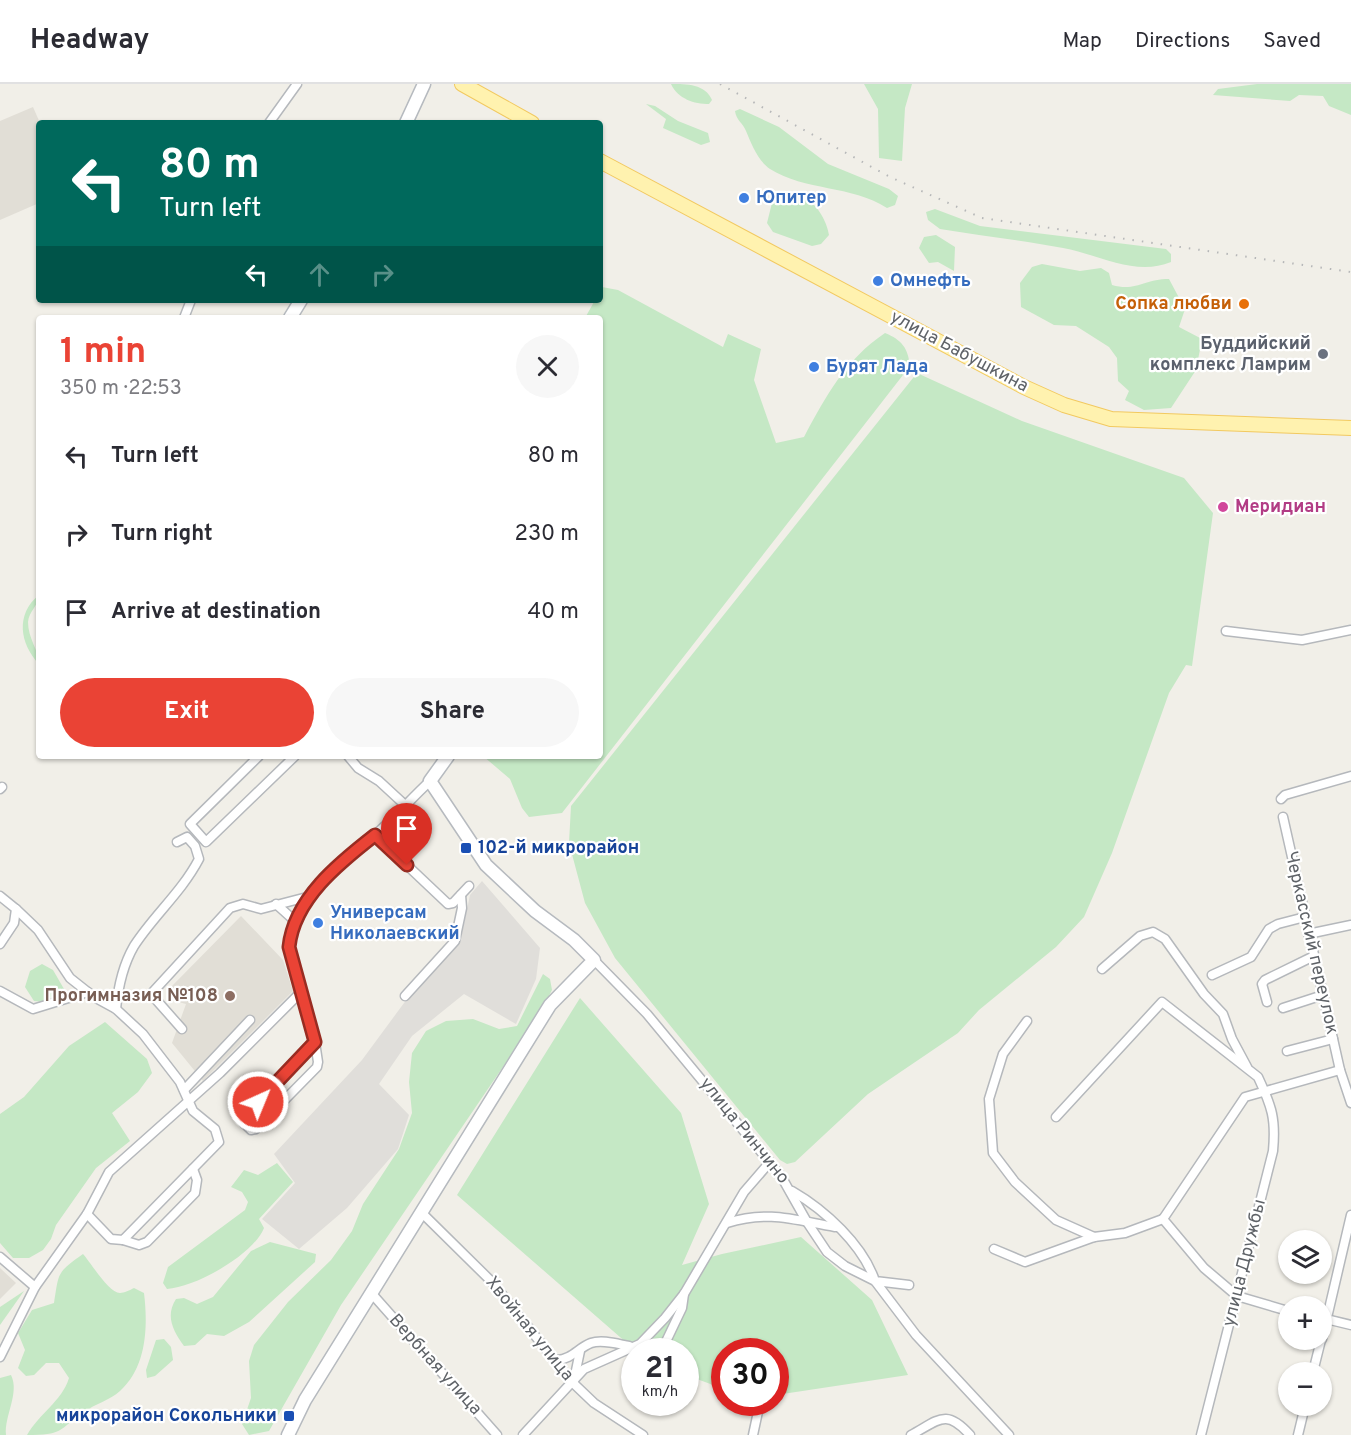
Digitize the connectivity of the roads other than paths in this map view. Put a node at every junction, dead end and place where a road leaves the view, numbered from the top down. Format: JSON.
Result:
{"nodes":[{"id":1,"x":297,"y":84,"type":"edge"},
{"id":2,"x":424,"y":84,"type":"edge"},
{"id":3,"x":462,"y":84,"type":"edge"},
{"id":4,"x":271,"y":120,"type":"edge"},
{"id":5,"x":407,"y":120,"type":"edge"},
{"id":6,"x":527,"y":120,"type":"edge"},
{"id":7,"x":603,"y":163,"type":"edge"},
{"id":8,"x":1351,"y":428,"type":"edge"},
{"id":9,"x":1351,"y":630,"type":"edge"},
{"id":10,"x":1226,"y":631,"type":"dead end"},
{"id":11,"x":256,"y":759,"type":"edge"},
{"id":12,"x":292,"y":759,"type":"edge"},
{"id":13,"x":350,"y":759,"type":"edge"},
{"id":14,"x":446,"y":759,"type":"edge"},
{"id":15,"x":1351,"y":776,"type":"edge"},
{"id":16,"x":430,"y":781,"type":"junction"},
{"id":17,"x":1281,"y":799,"type":"dead end"},
{"id":18,"x":405,"y":805,"type":"junction"},
{"id":19,"x":1283,"y":817,"type":"dead end"},
{"id":20,"x":375,"y":835,"type":"junction"},
{"id":21,"x":177,"y":842,"type":"dead end"},
{"id":22,"x":469,"y":886,"type":"dead end"},
{"id":23,"x":461,"y":895,"type":"junction"},
{"id":24,"x":0,"y":896,"type":"edge"},
{"id":25,"x":311,"y":896,"type":"junction"},
{"id":26,"x":276,"y":904,"type":"junction"},
{"id":27,"x":16,"y":909,"type":"junction"},
{"id":28,"x":1305,"y":917,"type":"junction"},
{"id":29,"x":296,"y":922,"type":"junction"},
{"id":30,"x":1351,"y":925,"type":"edge"},
{"id":31,"x":1308,"y":934,"type":"junction"},
{"id":32,"x":0,"y":944,"type":"edge"},
{"id":33,"x":1314,"y":956,"type":"junction"},
{"id":34,"x":594,"y":960,"type":"junction"},
{"id":35,"x":1102,"y":969,"type":"dead end"},
{"id":36,"x":1212,"y":975,"type":"dead end"},
{"id":37,"x":0,"y":991,"type":"edge"},
{"id":38,"x":88,"y":992,"type":"junction"},
{"id":39,"x":300,"y":993,"type":"junction"},
{"id":40,"x":1323,"y":995,"type":"junction"},
{"id":41,"x":405,"y":996,"type":"dead end"},
{"id":42,"x":1267,"y":1002,"type":"dead end"},
{"id":43,"x":1282,"y":1008,"type":"dead end"},
{"id":44,"x":116,"y":1009,"type":"junction"},
{"id":45,"x":250,"y":1020,"type":"dead end"},
{"id":46,"x":1027,"y":1021,"type":"dead end"},
{"id":47,"x":182,"y":1029,"type":"dead end"},
{"id":48,"x":1333,"y":1039,"type":"junction"},
{"id":49,"x":315,"y":1042,"type":"junction"},
{"id":50,"x":1287,"y":1051,"type":"dead end"},
{"id":51,"x":1249,"y":1070,"type":"junction"},
{"id":52,"x":1340,"y":1070,"type":"junction"},
{"id":53,"x":184,"y":1090,"type":"junction"},
{"id":54,"x":1264,"y":1090,"type":"junction"},
{"id":55,"x":190,"y":1100,"type":"junction"},
{"id":56,"x":1351,"y":1103,"type":"edge"},
{"id":57,"x":1056,"y":1117,"type":"dead end"},
{"id":58,"x":770,"y":1162,"type":"junction"},
{"id":59,"x":193,"y":1169,"type":"junction"},
{"id":60,"x":792,"y":1191,"type":"junction"},
{"id":61,"x":422,"y":1213,"type":"junction"},
{"id":62,"x":87,"y":1214,"type":"junction"},
{"id":63,"x":1351,"y":1215,"type":"edge"},
{"id":64,"x":1163,"y":1219,"type":"junction"},
{"id":65,"x":807,"y":1222,"type":"junction"},
{"id":66,"x":727,"y":1223,"type":"junction"},
{"id":67,"x":836,"y":1227,"type":"junction"},
{"id":68,"x":1094,"y":1237,"type":"junction"},
{"id":69,"x":123,"y":1240,"type":"junction"},
{"id":70,"x":994,"y":1249,"type":"dead end"},
{"id":71,"x":1347,"y":1251,"type":"edge"},
{"id":72,"x":0,"y":1257,"type":"edge"},
{"id":73,"x":875,"y":1281,"type":"junction"},
{"id":74,"x":909,"y":1285,"type":"dead end"},
{"id":75,"x":35,"y":1287,"type":"junction"},
{"id":76,"x":684,"y":1294,"type":"junction"},
{"id":77,"x":373,"y":1295,"type":"junction"},
{"id":78,"x":1237,"y":1296,"type":"junction"},
{"id":79,"x":1332,"y":1296,"type":"edge"},
{"id":80,"x":1278,"y":1308,"type":"edge"},
{"id":81,"x":1332,"y":1320,"type":"edge"},
{"id":82,"x":1351,"y":1325,"type":"edge"},
{"id":83,"x":645,"y":1338,"type":"edge"},
{"id":84,"x":668,"y":1338,"type":"edge"},
{"id":85,"x":621,"y":1346,"type":"edge"},
{"id":86,"x":580,"y":1351,"type":"junction"},
{"id":87,"x":621,"y":1354,"type":"edge"},
{"id":88,"x":0,"y":1357,"type":"edge"},
{"id":89,"x":557,"y":1360,"type":"junction"},
{"id":90,"x":571,"y":1379,"type":"junction"},
{"id":91,"x":757,"y":1416,"type":"edge"},
{"id":92,"x":1303,"y":1416,"type":"edge"},
{"id":93,"x":288,"y":1435,"type":"edge"},
{"id":94,"x":497,"y":1435,"type":"edge"},
{"id":95,"x":522,"y":1435,"type":"edge"},
{"id":96,"x":643,"y":1435,"type":"edge"},
{"id":97,"x":753,"y":1435,"type":"edge"},
{"id":98,"x":911,"y":1435,"type":"edge"},
{"id":99,"x":970,"y":1435,"type":"edge"},
{"id":100,"x":1009,"y":1435,"type":"edge"},
{"id":101,"x":1201,"y":1435,"type":"edge"},
{"id":102,"x":1298,"y":1435,"type":"edge"}],
"edges":[{"from":1,"to":4,"type":"street"},
{"from":2,"to":5,"type":"street"},
{"from":3,"to":6,"type":"main road"},
{"from":7,"to":8,"type":"main road","name":"улица Бабушкина"},
{"from":9,"to":10,"type":"street"},
{"from":11,"to":12,"type":"street"},
{"from":13,"to":18,"type":"street"},
{"from":14,"to":16,"type":"street"},
{"from":15,"to":17,"type":"street"},
{"from":16,"to":18,"type":"street"},
{"from":16,"to":34,"type":"street","name":"улица Ринчино"},
{"from":18,"to":20,"type":"street"},
{"from":19,"to":28,"type":"street","name":"Черкасский переулок"},
{"from":20,"to":23,"type":"street"},
{"from":20,"to":25,"type":"street"},
{"from":21,"to":44,"type":"street"},
{"from":22,"to":23,"type":"street"},
{"from":23,"to":41,"type":"street"},
{"from":24,"to":27,"type":"street"},
{"from":25,"to":26,"type":"street"},
{"from":25,"to":29,"type":"street"},
{"from":26,"to":29,"type":"street"},
{"from":26,"to":47,"type":"street"},
{"from":27,"to":32,"type":"street"},
{"from":27,"to":38,"type":"street"},
{"from":28,"to":31,"type":"street","name":"Черкасский переулок"},
{"from":28,"to":36,"type":"street"},
{"from":29,"to":39,"type":"street"},
{"from":30,"to":31,"type":"street"},
{"from":31,"to":33,"type":"street","name":"Черкасский переулок"},
{"from":33,"to":40,"type":"street","name":"Черкасский переулок"},
{"from":33,"to":42,"type":"street"},
{"from":34,"to":58,"type":"street","name":"улица Ринчино"},
{"from":34,"to":61,"type":"street"},
{"from":35,"to":51,"type":"street"},
{"from":37,"to":38,"type":"street"},
{"from":38,"to":44,"type":"street"},
{"from":39,"to":49,"type":"street"},
{"from":39,"to":55,"type":"street"},
{"from":40,"to":43,"type":"street"},
{"from":40,"to":48,"type":"street","name":"Черкасский переулок"},
{"from":44,"to":53,"type":"street"},
{"from":45,"to":53,"type":"street"},
{"from":46,"to":68,"type":"street"},
{"from":48,"to":50,"type":"street"},
{"from":48,"to":52,"type":"street","name":"Черкасский переулок"},
{"from":49,"to":49,"type":"street"},
{"from":51,"to":54,"type":"street","name":"улица Дружбы"},
{"from":51,"to":57,"type":"street"},
{"from":52,"to":54,"type":"street"},
{"from":52,"to":56,"type":"street","name":"Черкасский переулок"},
{"from":53,"to":55,"type":"street"},
{"from":54,"to":64,"type":"street"},
{"from":54,"to":78,"type":"street","name":"улица Дружбы"},
{"from":55,"to":59,"type":"street"},
{"from":55,"to":62,"type":"street"},
{"from":58,"to":60,"type":"street","name":"улица Ринчино"},
{"from":58,"to":66,"type":"street"},
{"from":59,"to":69,"type":"street"},
{"from":59,"to":69,"type":"street"},
{"from":60,"to":65,"type":"street","name":"улица Ринчино"},
{"from":60,"to":67,"type":"street"},
{"from":61,"to":77,"type":"street"},
{"from":61,"to":89,"type":"street","name":"Хвойная улица"},
{"from":62,"to":69,"type":"street"},
{"from":62,"to":75,"type":"street"},
{"from":63,"to":71,"type":"street"},
{"from":64,"to":68,"type":"street"},
{"from":64,"to":78,"type":"street"},
{"from":65,"to":66,"type":"street"},
{"from":65,"to":67,"type":"street"},
{"from":65,"to":73,"type":"street","name":"улица Ринчино"},
{"from":66,"to":76,"type":"street"},
{"from":67,"to":73,"type":"street"},
{"from":68,"to":70,"type":"street"},
{"from":71,"to":79,"type":"street"},
{"from":72,"to":75,"type":"street"},
{"from":73,"to":74,"type":"street"},
{"from":73,"to":100,"type":"street","name":"улица Ринчино"},
{"from":75,"to":88,"type":"street"},
{"from":76,"to":83,"type":"street"},
{"from":76,"to":84,"type":"street"},
{"from":77,"to":93,"type":"street"},
{"from":77,"to":94,"type":"street","name":"Вербная улица"},
{"from":78,"to":80,"type":"street"},
{"from":78,"to":101,"type":"street","name":"улица Дружбы"},
{"from":81,"to":82,"type":"street"},
{"from":85,"to":86,"type":"street"},
{"from":86,"to":89,"type":"street"},
{"from":86,"to":90,"type":"street"},
{"from":87,"to":90,"type":"street"},
{"from":89,"to":90,"type":"street","name":"Хвойная улица"},
{"from":90,"to":95,"type":"street"},
{"from":90,"to":96,"type":"street","name":"Хвойная улица"},
{"from":91,"to":97,"type":"street"},
{"from":92,"to":102,"type":"street"},
{"from":98,"to":99,"type":"street"}]}
